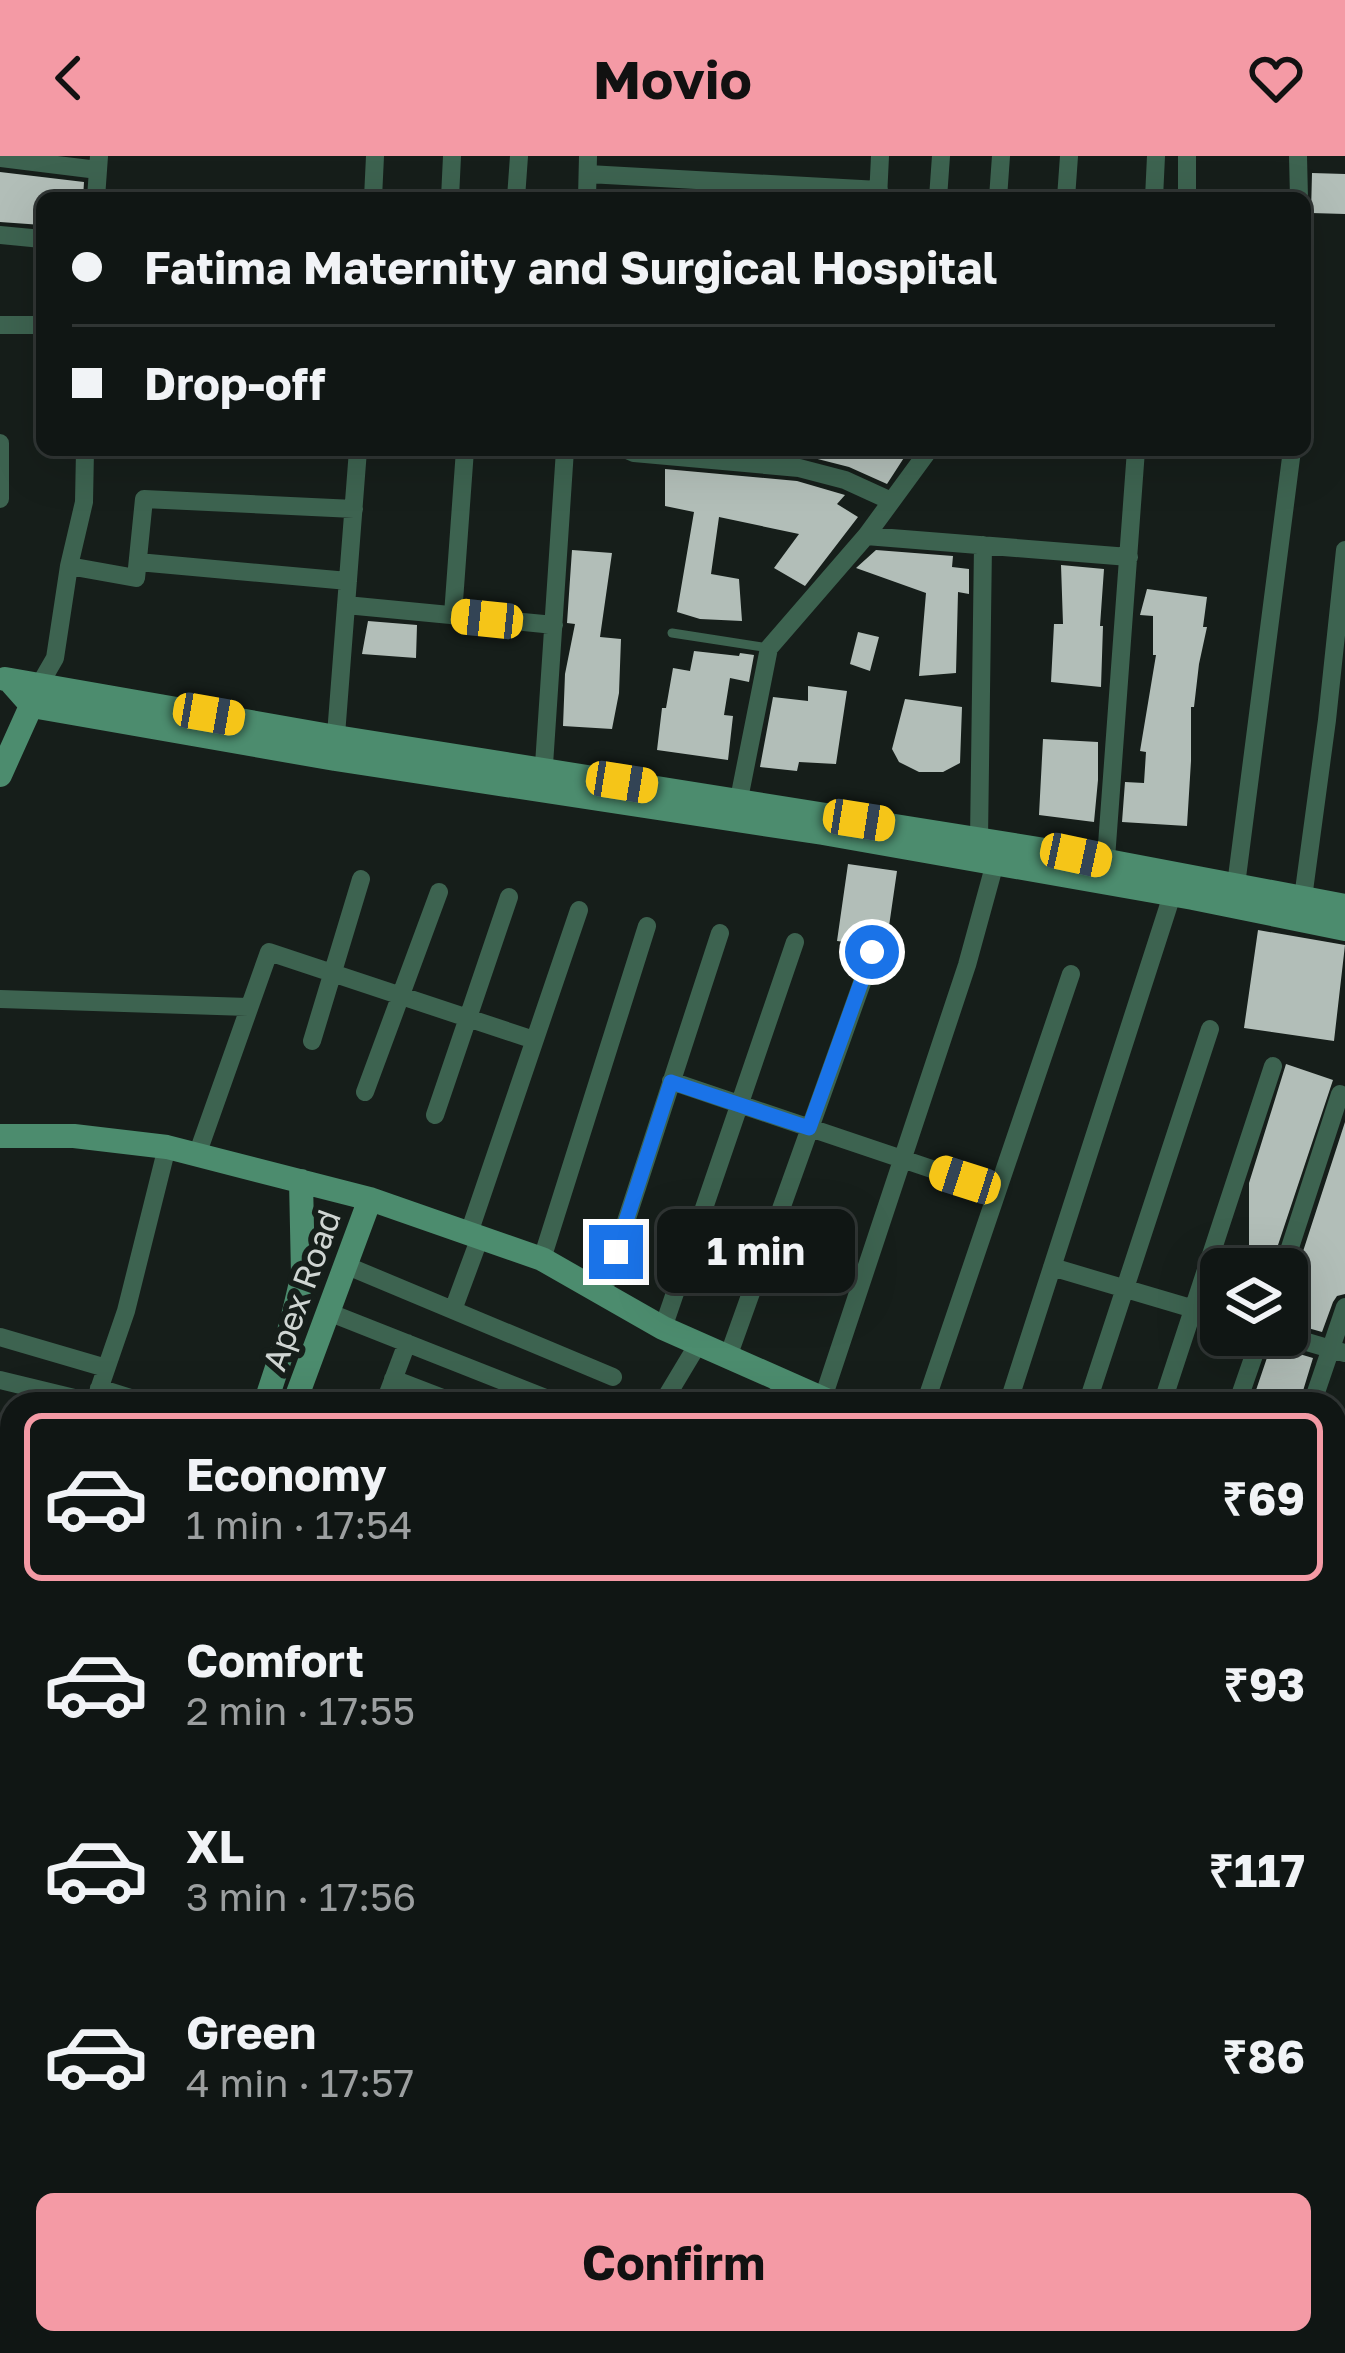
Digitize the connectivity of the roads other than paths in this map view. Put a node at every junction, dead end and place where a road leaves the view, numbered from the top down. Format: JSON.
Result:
{"nodes":[{"id":1,"x":375,"y":156,"type":"edge"},
{"id":2,"x":452,"y":156,"type":"edge"},
{"id":3,"x":519,"y":156,"type":"edge"},
{"id":4,"x":880,"y":156,"type":"edge"},
{"id":5,"x":940,"y":156,"type":"edge"},
{"id":6,"x":1001,"y":156,"type":"edge"},
{"id":7,"x":1069,"y":156,"type":"edge"},
{"id":8,"x":1156,"y":156,"type":"edge"},
{"id":9,"x":1187,"y":156,"type":"edge"},
{"id":10,"x":1298,"y":156,"type":"edge"},
{"id":11,"x":0,"y":158,"type":"edge"},
{"id":12,"x":99,"y":163,"type":"edge"},
{"id":13,"x":588,"y":165,"type":"edge"},
{"id":14,"x":373,"y":192,"type":"edge"},
{"id":15,"x":450,"y":192,"type":"edge"},
{"id":16,"x":516,"y":192,"type":"edge"},
{"id":17,"x":859,"y":192,"type":"edge"},
{"id":18,"x":879,"y":192,"type":"edge"},
{"id":19,"x":938,"y":192,"type":"edge"},
{"id":20,"x":998,"y":192,"type":"edge"},
{"id":21,"x":1066,"y":192,"type":"edge"},
{"id":22,"x":1154,"y":192,"type":"edge"},
{"id":23,"x":1187,"y":192,"type":"edge"},
{"id":24,"x":1299,"y":192,"type":"edge"},
{"id":25,"x":0,"y":235,"type":"edge"},
{"id":26,"x":36,"y":238,"type":"edge"},
{"id":27,"x":0,"y":325,"type":"edge"},
{"id":28,"x":36,"y":325,"type":"edge"},
{"id":29,"x":0,"y":443,"type":"edge"},
{"id":30,"x":85,"y":456,"type":"edge"},
{"id":31,"x":358,"y":456,"type":"edge"},
{"id":32,"x":465,"y":456,"type":"edge"},
{"id":33,"x":565,"y":456,"type":"edge"},
{"id":34,"x":667,"y":456,"type":"edge"},
{"id":35,"x":925,"y":456,"type":"edge"},
{"id":36,"x":1136,"y":456,"type":"edge"},
{"id":37,"x":1291,"y":456,"type":"edge"},
{"id":38,"x":0,"y":499,"type":"edge"},
{"id":39,"x":891,"y":502,"type":"junction"},
{"id":40,"x":354,"y":509,"type":"junction"},
{"id":41,"x":866,"y":536,"type":"junction"},
{"id":42,"x":983,"y":545,"type":"junction"},
{"id":43,"x":1345,"y":550,"type":"edge"},
{"id":44,"x":1129,"y":557,"type":"junction"},
{"id":45,"x":138,"y":562,"type":"junction"},
{"id":46,"x":69,"y":566,"type":"junction"},
{"id":47,"x":348,"y":580,"type":"junction"},
{"id":48,"x":346,"y":605,"type":"junction"},
{"id":49,"x":453,"y":615,"type":"junction"},
{"id":50,"x":554,"y":625,"type":"junction"},
{"id":51,"x":672,"y":633,"type":"dead end"},
{"id":52,"x":769,"y":647,"type":"junction"},
{"id":53,"x":4,"y":679,"type":"edge"},
{"id":54,"x":36,"y":695,"type":"junction"},
{"id":55,"x":335,"y":748,"type":"junction"},
{"id":56,"x":0,"y":775,"type":"edge"},
{"id":57,"x":543,"y":780,"type":"junction"},
{"id":58,"x":737,"y":810,"type":"junction"},
{"id":59,"x":979,"y":839,"type":"junction"},
{"id":60,"x":995,"y":863,"type":"junction"},
{"id":61,"x":1105,"y":872,"type":"junction"},
{"id":62,"x":361,"y":879,"type":"dead end"},
{"id":63,"x":1236,"y":885,"type":"junction"},
{"id":64,"x":439,"y":892,"type":"dead end"},
{"id":65,"x":1172,"y":895,"type":"junction"},
{"id":66,"x":509,"y":897,"type":"dead end"},
{"id":67,"x":1304,"y":898,"type":"junction"},
{"id":68,"x":1345,"y":905,"type":"edge"},
{"id":69,"x":579,"y":910,"type":"dead end"},
{"id":70,"x":646,"y":926,"type":"dead end"},
{"id":71,"x":1345,"y":929,"type":"edge"},
{"id":72,"x":720,"y":933,"type":"dead end"},
{"id":73,"x":795,"y":942,"type":"dead end"},
{"id":74,"x":872,"y":952,"type":"dead end"},
{"id":75,"x":332,"y":974,"type":"junction"},
{"id":76,"x":1071,"y":974,"type":"dead end"},
{"id":77,"x":400,"y":996,"type":"junction"},
{"id":78,"x":0,"y":999,"type":"edge"},
{"id":79,"x":248,"y":1007,"type":"junction"},
{"id":80,"x":468,"y":1018,"type":"junction"},
{"id":81,"x":1210,"y":1029,"type":"dead end"},
{"id":82,"x":534,"y":1040,"type":"junction"},
{"id":83,"x":312,"y":1041,"type":"dead end"},
{"id":84,"x":1273,"y":1066,"type":"dead end"},
{"id":85,"x":671,"y":1082,"type":"junction"},
{"id":86,"x":364,"y":1092,"type":"dead end"},
{"id":87,"x":1340,"y":1094,"type":"dead end"},
{"id":88,"x":740,"y":1104,"type":"junction"},
{"id":89,"x":435,"y":1114,"type":"dead end"},
{"id":90,"x":809,"y":1128,"type":"junction"},
{"id":91,"x":0,"y":1136,"type":"edge"},
{"id":92,"x":167,"y":1147,"type":"junction"},
{"id":93,"x":197,"y":1154,"type":"junction"},
{"id":94,"x":902,"y":1159,"type":"junction"},
{"id":95,"x":301,"y":1181,"type":"junction"},
{"id":96,"x":997,"y":1191,"type":"junction"},
{"id":97,"x":370,"y":1198,"type":"junction"},
{"id":98,"x":475,"y":1235,"type":"junction"},
{"id":99,"x":1289,"y":1248,"type":"edge"},
{"id":100,"x":542,"y":1258,"type":"junction"},
{"id":101,"x":345,"y":1265,"type":"junction"},
{"id":102,"x":1052,"y":1267,"type":"junction"},
{"id":103,"x":1125,"y":1289,"type":"junction"},
{"id":104,"x":602,"y":1295,"type":"junction"},
{"id":105,"x":1345,"y":1307,"type":"edge"},
{"id":106,"x":1193,"y":1309,"type":"junction"},
{"id":107,"x":453,"y":1310,"type":"junction"},
{"id":108,"x":1200,"y":1311,"type":"edge"},
{"id":109,"x":328,"y":1312,"type":"junction"},
{"id":110,"x":663,"y":1328,"type":"junction"},
{"id":111,"x":0,"y":1336,"type":"edge"},
{"id":112,"x":1308,"y":1342,"type":"edge"},
{"id":113,"x":407,"y":1343,"type":"junction"},
{"id":114,"x":698,"y":1344,"type":"junction"},
{"id":115,"x":1338,"y":1351,"type":"edge"},
{"id":116,"x":1254,"y":1356,"type":"edge"},
{"id":117,"x":728,"y":1357,"type":"junction"},
{"id":118,"x":106,"y":1367,"type":"junction"},
{"id":119,"x":613,"y":1377,"type":"dead end"},
{"id":120,"x":393,"y":1379,"type":"junction"},
{"id":121,"x":0,"y":1380,"type":"edge"},
{"id":122,"x":64,"y":1392,"type":"edge"},
{"id":123,"x":98,"y":1392,"type":"edge"},
{"id":124,"x":269,"y":1392,"type":"edge"},
{"id":125,"x":298,"y":1392,"type":"edge"},
{"id":126,"x":388,"y":1392,"type":"edge"},
{"id":127,"x":427,"y":1392,"type":"edge"},
{"id":128,"x":531,"y":1392,"type":"edge"},
{"id":129,"x":669,"y":1392,"type":"edge"},
{"id":130,"x":776,"y":1392,"type":"edge"},
{"id":131,"x":832,"y":1392,"type":"edge"},
{"id":132,"x":929,"y":1392,"type":"edge"},
{"id":133,"x":1012,"y":1392,"type":"edge"},
{"id":134,"x":1092,"y":1392,"type":"edge"},
{"id":135,"x":1166,"y":1392,"type":"edge"},
{"id":136,"x":1242,"y":1392,"type":"edge"},
{"id":137,"x":1318,"y":1392,"type":"edge"}],
"edges":[{"from":1,"to":14,"type":"street"},
{"from":2,"to":15,"type":"street"},
{"from":3,"to":16,"type":"street"},
{"from":4,"to":18,"type":"street"},
{"from":5,"to":19,"type":"street"},
{"from":6,"to":20,"type":"street"},
{"from":7,"to":21,"type":"street"},
{"from":8,"to":22,"type":"street"},
{"from":9,"to":23,"type":"street"},
{"from":10,"to":24,"type":"street"},
{"from":11,"to":12,"type":"street"},
{"from":13,"to":17,"type":"street"},
{"from":25,"to":26,"type":"street"},
{"from":27,"to":28,"type":"street"},
{"from":29,"to":38,"type":"street"},
{"from":30,"to":46,"type":"street"},
{"from":31,"to":40,"type":"street"},
{"from":32,"to":49,"type":"street"},
{"from":33,"to":50,"type":"street"},
{"from":34,"to":39,"type":"street"},
{"from":35,"to":39,"type":"street"},
{"from":36,"to":44,"type":"street"},
{"from":37,"to":63,"type":"street"},
{"from":39,"to":41,"type":"street"},
{"from":40,"to":45,"type":"street"},
{"from":40,"to":47,"type":"street"},
{"from":41,"to":42,"type":"street"},
{"from":41,"to":52,"type":"street"},
{"from":42,"to":44,"type":"street"},
{"from":42,"to":59,"type":"street"},
{"from":43,"to":67,"type":"street"},
{"from":44,"to":61,"type":"street"},
{"from":45,"to":46,"type":"street"},
{"from":45,"to":47,"type":"street"},
{"from":46,"to":54,"type":"street"},
{"from":47,"to":48,"type":"street"},
{"from":48,"to":49,"type":"street"},
{"from":48,"to":55,"type":"street"},
{"from":49,"to":50,"type":"street"},
{"from":50,"to":57,"type":"street"},
{"from":51,"to":52,"type":"lane"},
{"from":52,"to":58,"type":"street"},
{"from":53,"to":54,"type":"street"},
{"from":54,"to":55,"type":"street"},
{"from":54,"to":56,"type":"street"},
{"from":55,"to":57,"type":"street"},
{"from":57,"to":58,"type":"street"},
{"from":58,"to":59,"type":"street"},
{"from":58,"to":60,"type":"street"},
{"from":59,"to":61,"type":"street"},
{"from":60,"to":61,"type":"street"},
{"from":60,"to":94,"type":"street"},
{"from":61,"to":63,"type":"street"},
{"from":61,"to":65,"type":"street"},
{"from":62,"to":75,"type":"street"},
{"from":63,"to":67,"type":"street"},
{"from":64,"to":77,"type":"street"},
{"from":65,"to":71,"type":"street"},
{"from":65,"to":102,"type":"street"},
{"from":66,"to":80,"type":"street"},
{"from":67,"to":68,"type":"street"},
{"from":69,"to":82,"type":"street"},
{"from":70,"to":100,"type":"street"},
{"from":72,"to":85,"type":"street"},
{"from":73,"to":88,"type":"street"},
{"from":74,"to":90,"type":"street"},
{"from":75,"to":77,"type":"street"},
{"from":75,"to":79,"type":"street"},
{"from":75,"to":83,"type":"street"},
{"from":76,"to":96,"type":"street"},
{"from":77,"to":80,"type":"street"},
{"from":77,"to":86,"type":"street"},
{"from":78,"to":79,"type":"street"},
{"from":79,"to":93,"type":"street"},
{"from":80,"to":82,"type":"street"},
{"from":80,"to":89,"type":"street"},
{"from":81,"to":103,"type":"street"},
{"from":82,"to":98,"type":"street"},
{"from":84,"to":106,"type":"street"},
{"from":85,"to":88,"type":"street"},
{"from":85,"to":104,"type":"street"},
{"from":87,"to":99,"type":"street"},
{"from":88,"to":90,"type":"street"},
{"from":88,"to":110,"type":"street"},
{"from":90,"to":94,"type":"street"},
{"from":90,"to":117,"type":"street"},
{"from":91,"to":92,"type":"street"},
{"from":92,"to":93,"type":"street"},
{"from":92,"to":118,"type":"street"},
{"from":93,"to":95,"type":"street"},
{"from":94,"to":96,"type":"street"},
{"from":94,"to":131,"type":"street"},
{"from":95,"to":97,"type":"street"},
{"from":95,"to":124,"type":"street","name":"Apex Road"},
{"from":96,"to":132,"type":"street"},
{"from":97,"to":98,"type":"street"},
{"from":97,"to":101,"type":"street","name":"Apex Road"},
{"from":98,"to":100,"type":"street"},
{"from":98,"to":107,"type":"street"},
{"from":100,"to":104,"type":"street"},
{"from":101,"to":107,"type":"street"},
{"from":101,"to":109,"type":"street","name":"Apex Road"},
{"from":102,"to":103,"type":"street"},
{"from":102,"to":133,"type":"street"},
{"from":103,"to":106,"type":"street"},
{"from":103,"to":134,"type":"street"},
{"from":104,"to":110,"type":"street"},
{"from":105,"to":115,"type":"street"},
{"from":106,"to":108,"type":"street"},
{"from":106,"to":135,"type":"street"},
{"from":107,"to":119,"type":"street"},
{"from":109,"to":113,"type":"street"},
{"from":109,"to":125,"type":"street","name":"Apex Road"},
{"from":110,"to":114,"type":"street"},
{"from":111,"to":118,"type":"street"},
{"from":112,"to":115,"type":"street"},
{"from":113,"to":120,"type":"street"},
{"from":113,"to":128,"type":"street"},
{"from":114,"to":117,"type":"street"},
{"from":114,"to":129,"type":"street"},
{"from":115,"to":137,"type":"street"},
{"from":116,"to":136,"type":"street"},
{"from":117,"to":130,"type":"street"},
{"from":118,"to":123,"type":"street"},
{"from":120,"to":126,"type":"street"},
{"from":120,"to":127,"type":"street"},
{"from":121,"to":122,"type":"street"}]}
